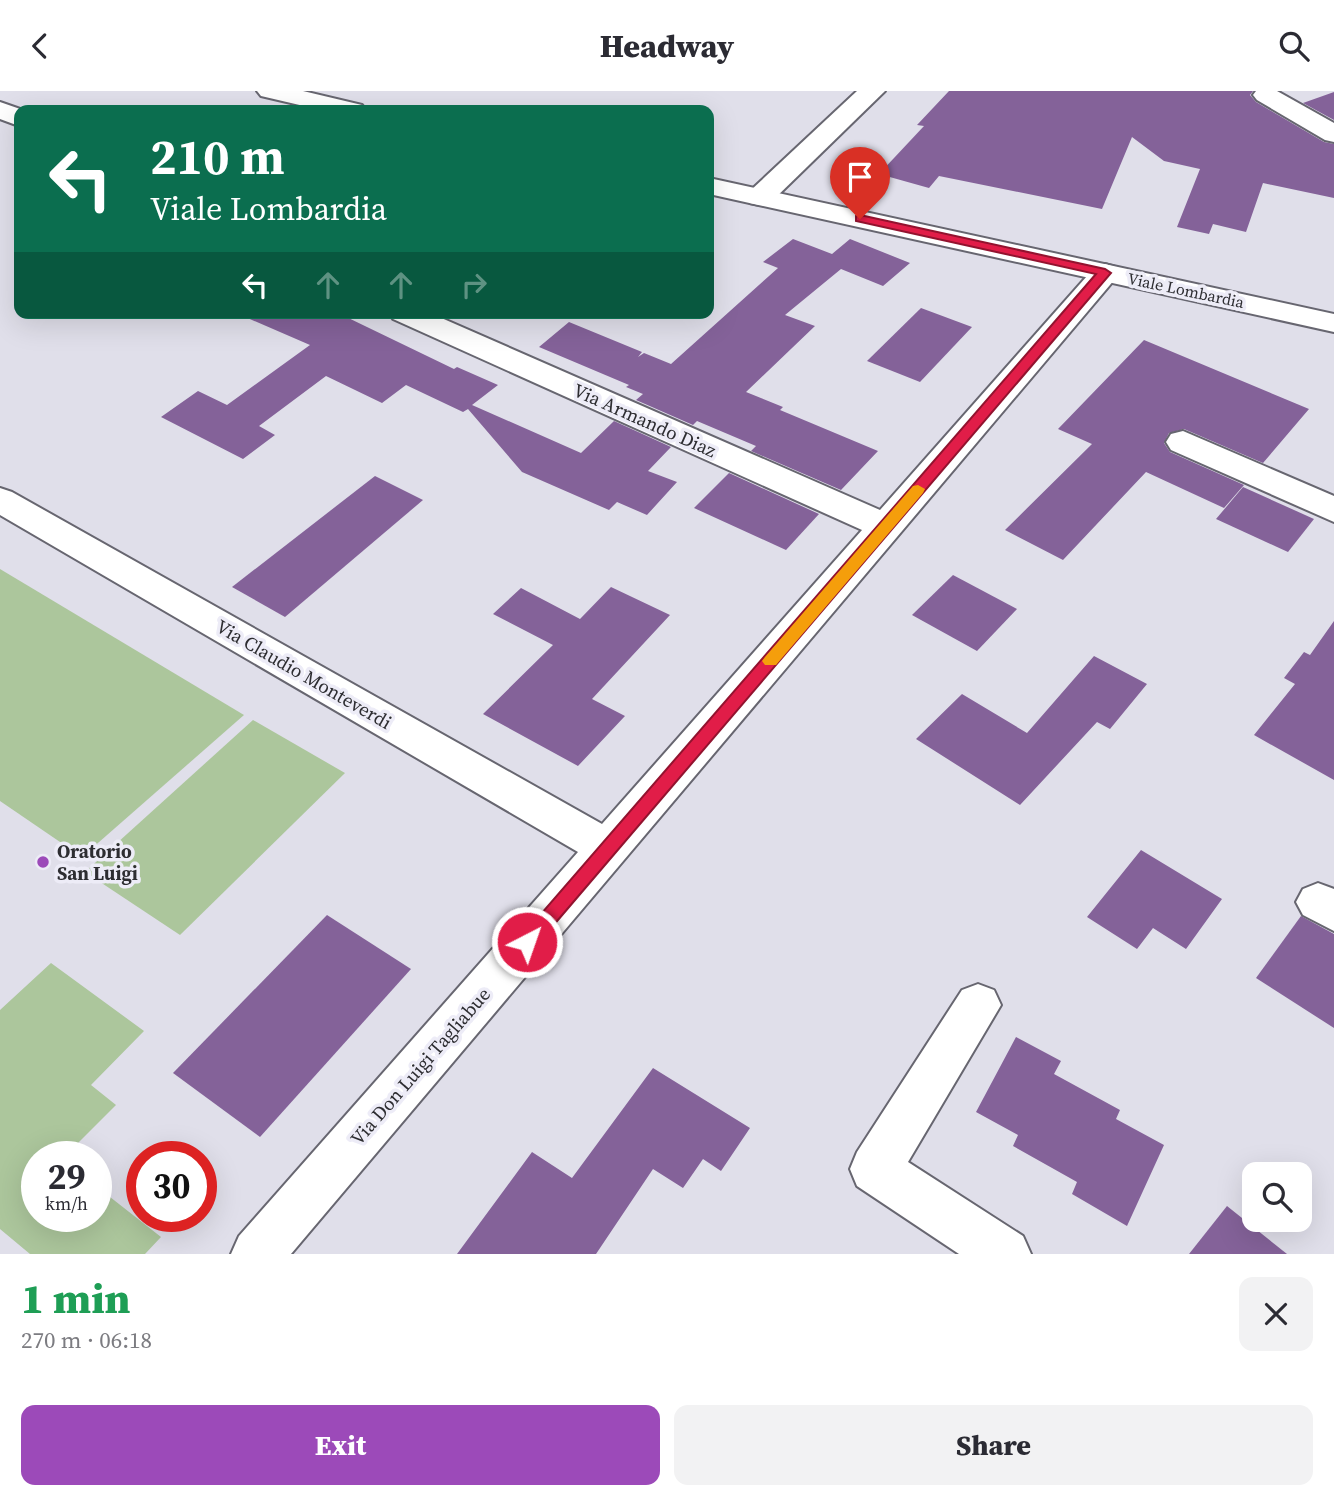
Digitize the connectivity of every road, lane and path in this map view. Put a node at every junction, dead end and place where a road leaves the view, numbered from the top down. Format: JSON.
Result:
{"nodes":[{"id":1,"x":270,"y":91,"type":"edge"},
{"id":2,"x":872,"y":91,"type":"edge"},
{"id":3,"x":1266,"y":95,"type":"dead end"},
{"id":4,"x":331,"y":105,"type":"edge"},
{"id":5,"x":1334,"y":134,"type":"edge"},
{"id":6,"x":714,"y":187,"type":"edge"},
{"id":7,"x":760,"y":197,"type":"junction"},
{"id":8,"x":1105,"y":273,"type":"junction"},
{"id":9,"x":418,"y":319,"type":"edge"},
{"id":10,"x":1334,"y":323,"type":"edge"},
{"id":11,"x":1183,"y":442,"type":"dead end"},
{"id":12,"x":0,"y":500,"type":"edge"},
{"id":13,"x":1334,"y":510,"type":"edge"},
{"id":14,"x":886,"y":527,"type":"junction"},
{"id":15,"x":608,"y":849,"type":"junction"},
{"id":16,"x":978,"y":1005,"type":"dead end"},
{"id":17,"x":257,"y":1254,"type":"edge"},
{"id":18,"x":1005,"y":1254,"type":"edge"}],
"edges":[{"from":1,"to":4,"type":"street"},
{"from":2,"to":7,"type":"street"},
{"from":3,"to":5,"type":"street"},
{"from":6,"to":7,"type":"street","name":"Viale Lombardia"},
{"from":7,"to":8,"type":"street","name":"Viale Lombardia"},
{"from":8,"to":10,"type":"street","name":"Viale Lombardia"},
{"from":8,"to":14,"type":"street","name":"Via Don Luigi Tagliabue"},
{"from":9,"to":14,"type":"street","name":"Via Armando Diaz"},
{"from":11,"to":13,"type":"street"},
{"from":12,"to":15,"type":"street","name":"Via Claudio Monteverdi"},
{"from":14,"to":15,"type":"street","name":"Via Don Luigi Tagliabue"},
{"from":15,"to":17,"type":"street","name":"Via Don Luigi Tagliabue"},
{"from":16,"to":18,"type":"street"}]}
